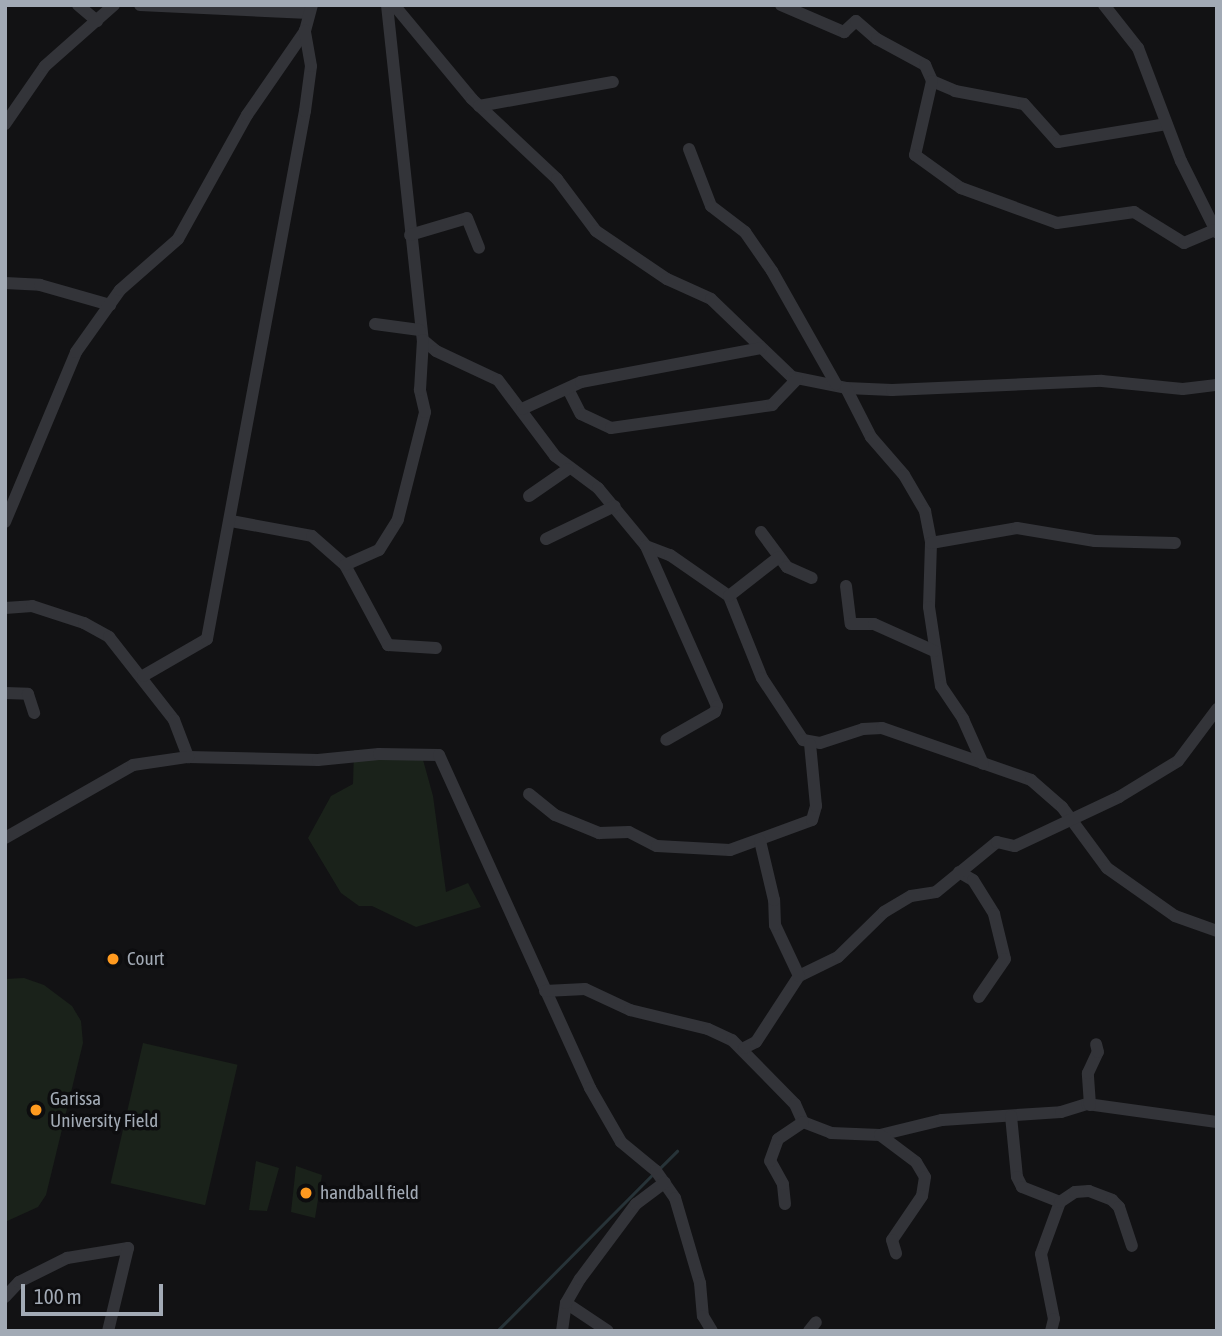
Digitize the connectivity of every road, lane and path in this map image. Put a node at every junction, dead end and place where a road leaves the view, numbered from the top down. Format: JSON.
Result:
{"nodes":[{"id":1,"x":78,"y":5,"type":"edge"},
{"id":2,"x":114,"y":5,"type":"edge"},
{"id":3,"x":140,"y":5,"type":"edge"},
{"id":4,"x":387,"y":5,"type":"edge"},
{"id":5,"x":394,"y":5,"type":"edge"},
{"id":6,"x":781,"y":5,"type":"edge"},
{"id":7,"x":1104,"y":5,"type":"edge"},
{"id":8,"x":310,"y":9,"type":"edge"},
{"id":9,"x":97,"y":20,"type":"junction"},
{"id":10,"x":305,"y":31,"type":"junction"},
{"id":11,"x":932,"y":81,"type":"junction"},
{"id":12,"x":613,"y":82,"type":"dead end"},
{"id":13,"x":479,"y":106,"type":"junction"},
{"id":14,"x":5,"y":124,"type":"edge"},
{"id":15,"x":1167,"y":124,"type":"junction"},
{"id":16,"x":689,"y":149,"type":"dead end"},
{"id":17,"x":1215,"y":231,"type":"edge"},
{"id":18,"x":410,"y":235,"type":"junction"},
{"id":19,"x":479,"y":248,"type":"dead end"},
{"id":20,"x":5,"y":283,"type":"edge"},
{"id":21,"x":110,"y":305,"type":"junction"},
{"id":22,"x":374,"y":324,"type":"dead end"},
{"id":23,"x":422,"y":335,"type":"junction"},
{"id":24,"x":761,"y":348,"type":"junction"},
{"id":25,"x":797,"y":379,"type":"junction"},
{"id":26,"x":1217,"y":385,"type":"edge"},
{"id":27,"x":841,"y":386,"type":"junction"},
{"id":28,"x":568,"y":389,"type":"junction"},
{"id":29,"x":523,"y":409,"type":"junction"},
{"id":30,"x":568,"y":469,"type":"junction"},
{"id":31,"x":529,"y":496,"type":"dead end"},
{"id":32,"x":615,"y":506,"type":"junction"},
{"id":33,"x":231,"y":521,"type":"junction"},
{"id":34,"x":5,"y":522,"type":"edge"},
{"id":35,"x":761,"y":532,"type":"dead end"},
{"id":36,"x":546,"y":539,"type":"dead end"},
{"id":37,"x":931,"y":543,"type":"junction"},
{"id":38,"x":1175,"y":543,"type":"dead end"},
{"id":39,"x":646,"y":546,"type":"junction"},
{"id":40,"x":779,"y":557,"type":"junction"},
{"id":41,"x":345,"y":565,"type":"junction"},
{"id":42,"x":812,"y":578,"type":"dead end"},
{"id":43,"x":846,"y":586,"type":"dead end"},
{"id":44,"x":729,"y":596,"type":"junction"},
{"id":45,"x":5,"y":608,"type":"edge"},
{"id":46,"x":436,"y":648,"type":"dead end"},
{"id":47,"x":934,"y":651,"type":"junction"},
{"id":48,"x":143,"y":676,"type":"junction"},
{"id":49,"x":5,"y":693,"type":"edge"},
{"id":50,"x":1217,"y":709,"type":"edge"},
{"id":51,"x":34,"y":713,"type":"dead end"},
{"id":52,"x":666,"y":740,"type":"dead end"},
{"id":53,"x":810,"y":744,"type":"junction"},
{"id":54,"x":188,"y":757,"type":"junction"},
{"id":55,"x":983,"y":764,"type":"junction"},
{"id":56,"x":529,"y":794,"type":"dead end"},
{"id":57,"x":1070,"y":819,"type":"junction"},
{"id":58,"x":5,"y":838,"type":"edge"},
{"id":59,"x":760,"y":841,"type":"junction"},
{"id":60,"x":959,"y":872,"type":"junction"},
{"id":61,"x":1217,"y":931,"type":"edge"},
{"id":62,"x":799,"y":976,"type":"junction"},
{"id":63,"x":545,"y":991,"type":"junction"},
{"id":64,"x":979,"y":997,"type":"dead end"},
{"id":65,"x":1096,"y":1044,"type":"dead end"},
{"id":66,"x":744,"y":1048,"type":"junction"},
{"id":67,"x":1090,"y":1105,"type":"junction"},
{"id":68,"x":1011,"y":1116,"type":"junction"},
{"id":69,"x":803,"y":1122,"type":"junction"},
{"id":70,"x":1217,"y":1122,"type":"edge"},
{"id":71,"x":880,"y":1135,"type":"junction"},
{"id":72,"x":665,"y":1182,"type":"junction"},
{"id":73,"x":1060,"y":1202,"type":"junction"},
{"id":74,"x":785,"y":1204,"type":"dead end"},
{"id":75,"x":1132,"y":1246,"type":"dead end"},
{"id":76,"x":896,"y":1253,"type":"dead end"},
{"id":77,"x":5,"y":1297,"type":"edge"},
{"id":78,"x":566,"y":1303,"type":"junction"},
{"id":79,"x":108,"y":1331,"type":"edge"},
{"id":80,"x":562,"y":1331,"type":"edge"},
{"id":81,"x":608,"y":1331,"type":"edge"},
{"id":82,"x":712,"y":1331,"type":"edge"},
{"id":83,"x":1051,"y":1331,"type":"edge"}],
"edges":[{"from":1,"to":9,"type":"street"},
{"from":2,"to":9,"type":"street"},
{"from":3,"to":8,"type":"street"},
{"from":4,"to":18,"type":"street"},
{"from":5,"to":13,"type":"street"},
{"from":6,"to":11,"type":"street"},
{"from":7,"to":15,"type":"street"},
{"from":8,"to":10,"type":"street"},
{"from":9,"to":14,"type":"street"},
{"from":10,"to":21,"type":"street"},
{"from":10,"to":33,"type":"street"},
{"from":11,"to":15,"type":"street"},
{"from":11,"to":17,"type":"street"},
{"from":12,"to":13,"type":"street"},
{"from":13,"to":24,"type":"street"},
{"from":15,"to":17,"type":"street"},
{"from":16,"to":27,"type":"street"},
{"from":18,"to":19,"type":"street"},
{"from":18,"to":23,"type":"street"},
{"from":20,"to":21,"type":"street"},
{"from":21,"to":34,"type":"street"},
{"from":22,"to":23,"type":"street"},
{"from":23,"to":29,"type":"street"},
{"from":23,"to":41,"type":"street"},
{"from":24,"to":25,"type":"street"},
{"from":24,"to":28,"type":"street"},
{"from":25,"to":27,"type":"street"},
{"from":25,"to":28,"type":"street"},
{"from":26,"to":27,"type":"street"},
{"from":27,"to":37,"type":"street"},
{"from":28,"to":29,"type":"street"},
{"from":29,"to":30,"type":"street"},
{"from":30,"to":31,"type":"street"},
{"from":30,"to":32,"type":"street"},
{"from":32,"to":36,"type":"street"},
{"from":32,"to":39,"type":"street"},
{"from":33,"to":41,"type":"street"},
{"from":33,"to":48,"type":"street"},
{"from":35,"to":40,"type":"street"},
{"from":37,"to":38,"type":"street"},
{"from":37,"to":47,"type":"street"},
{"from":39,"to":44,"type":"street"},
{"from":39,"to":52,"type":"street"},
{"from":40,"to":42,"type":"street"},
{"from":40,"to":44,"type":"street"},
{"from":41,"to":46,"type":"street"},
{"from":43,"to":47,"type":"street"},
{"from":44,"to":53,"type":"street"},
{"from":45,"to":48,"type":"street"},
{"from":47,"to":55,"type":"street"},
{"from":48,"to":54,"type":"street"},
{"from":49,"to":51,"type":"street"},
{"from":50,"to":57,"type":"street"},
{"from":53,"to":55,"type":"street"},
{"from":53,"to":59,"type":"street"},
{"from":54,"to":58,"type":"street"},
{"from":54,"to":63,"type":"street"},
{"from":55,"to":57,"type":"street"},
{"from":56,"to":59,"type":"street"},
{"from":57,"to":60,"type":"street"},
{"from":57,"to":61,"type":"street"},
{"from":59,"to":62,"type":"street"},
{"from":60,"to":62,"type":"street"},
{"from":60,"to":64,"type":"street"},
{"from":62,"to":66,"type":"street"},
{"from":63,"to":66,"type":"street"},
{"from":63,"to":72,"type":"street"},
{"from":65,"to":67,"type":"street"},
{"from":66,"to":69,"type":"street"},
{"from":67,"to":68,"type":"street"},
{"from":67,"to":70,"type":"street"},
{"from":68,"to":71,"type":"street"},
{"from":68,"to":73,"type":"street"},
{"from":69,"to":71,"type":"street"},
{"from":69,"to":74,"type":"street"},
{"from":71,"to":76,"type":"street"},
{"from":72,"to":78,"type":"street"},
{"from":72,"to":82,"type":"street"},
{"from":73,"to":75,"type":"street"},
{"from":73,"to":83,"type":"street"},
{"from":77,"to":79,"type":"street"},
{"from":78,"to":80,"type":"street"},
{"from":78,"to":81,"type":"street"}]}
